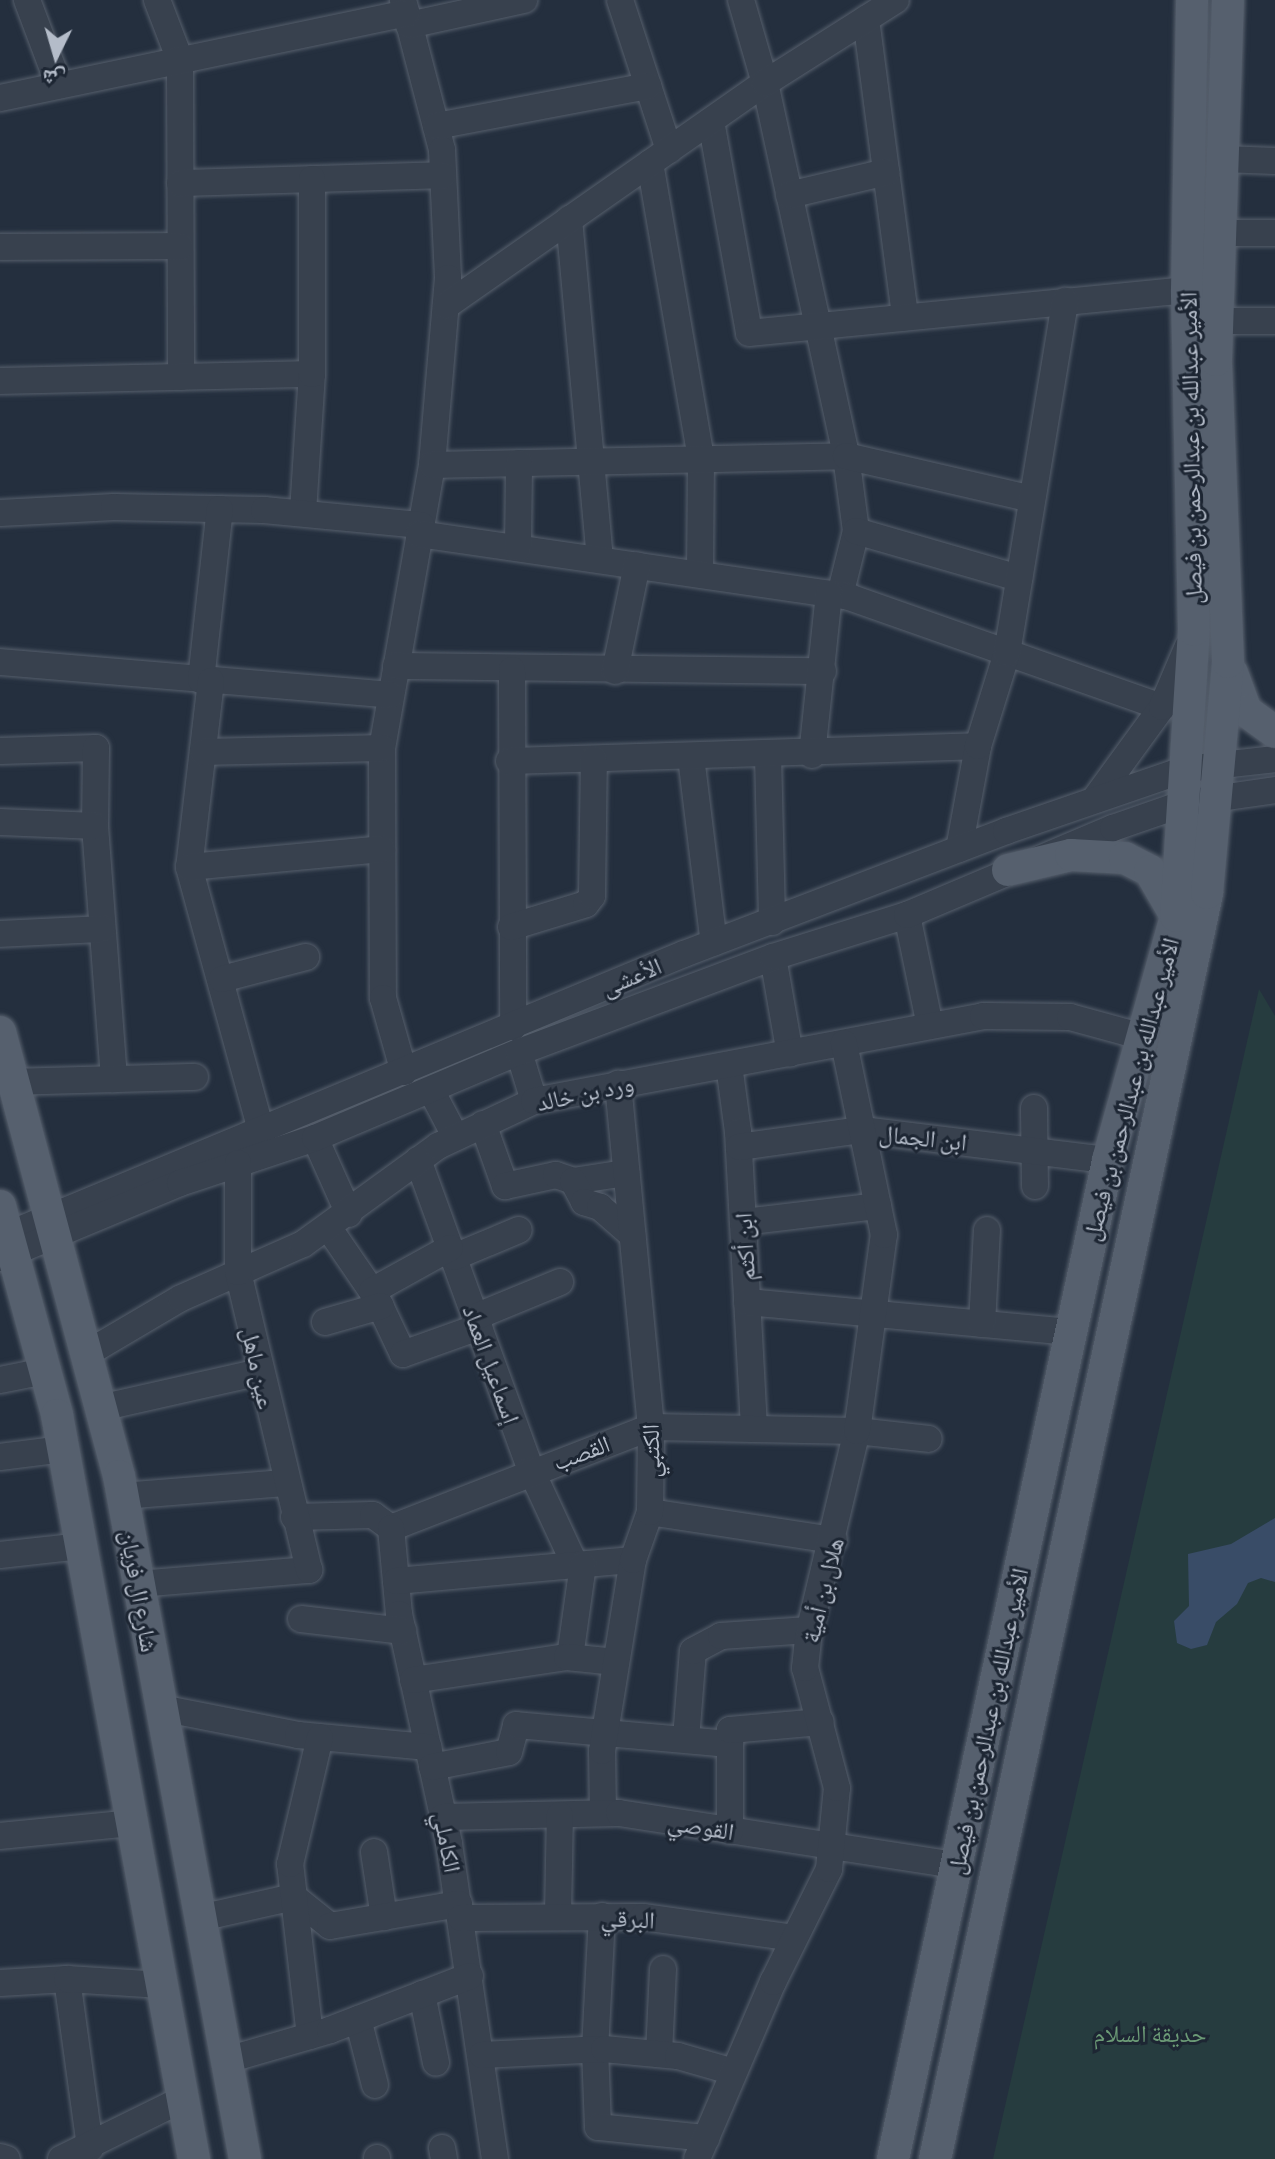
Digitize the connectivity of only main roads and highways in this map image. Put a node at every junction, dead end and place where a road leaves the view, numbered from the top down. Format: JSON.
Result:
{"nodes":[{"id":1,"x":1192,"y":0,"type":"edge"},
{"id":2,"x":1228,"y":0,"type":"edge"},
{"id":3,"x":1228,"y":662,"type":"junction"},
{"id":4,"x":1275,"y":732,"type":"edge"},
{"id":5,"x":1008,"y":870,"type":"road end"},
{"id":6,"x":1176,"y":916,"type":"junction"},
{"id":7,"x":0,"y":1032,"type":"edge"},
{"id":8,"x":4,"y":1238,"type":"edge"},
{"id":9,"x":194,"y":2159,"type":"edge"},
{"id":10,"x":245,"y":2159,"type":"edge"},
{"id":11,"x":893,"y":2159,"type":"edge"},
{"id":12,"x":935,"y":2159,"type":"edge"}],
"edges":[{"from":1,"to":6,"type":"main road","name":"الأمير عبدالله بن عبدالرحمن بن فيصل"},
{"from":2,"to":3,"type":"main road","name":"الأمير عبدالله بن عبدالرحمن بن فيصل"},
{"from":3,"to":4,"type":"main road"},
{"from":3,"to":12,"type":"main road","name":"الأمير عبدالله بن عبدالرحمن بن فيصل"},
{"from":5,"to":6,"type":"main road"},
{"from":6,"to":11,"type":"main road","name":"الأمير عبدالله بن عبدالرحمن بن فيصل"},
{"from":7,"to":10,"type":"main road","name":"شارع ال فريان"},
{"from":8,"to":9,"type":"main road","name":"شارع ال فريان"}]}
